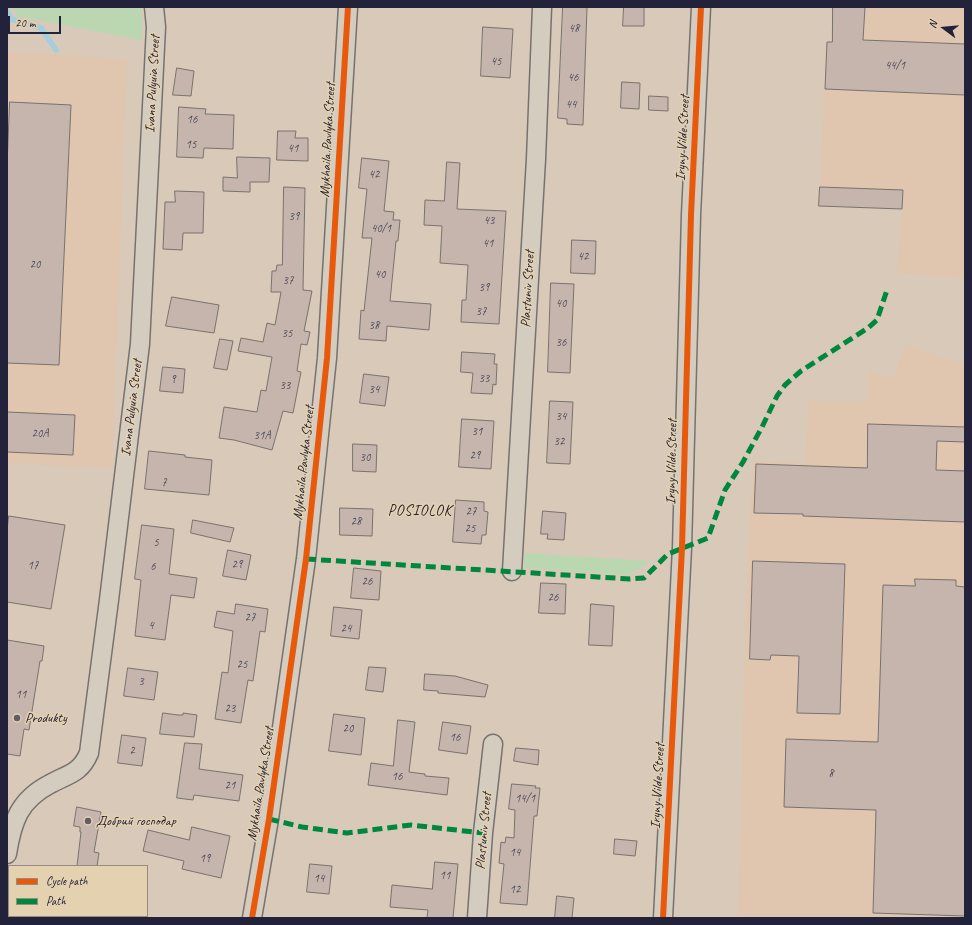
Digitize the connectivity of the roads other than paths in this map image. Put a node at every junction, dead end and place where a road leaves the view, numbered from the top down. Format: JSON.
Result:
{"nodes":[{"id":1,"x":154,"y":7,"type":"edge"},
{"id":2,"x":348,"y":7,"type":"edge"},
{"id":3,"x":542,"y":7,"type":"edge"},
{"id":4,"x":701,"y":7,"type":"edge"},
{"id":5,"x":512,"y":571,"type":"dead end"},
{"id":6,"x":493,"y":744,"type":"dead end"},
{"id":7,"x":7,"y":854,"type":"edge"},
{"id":8,"x":252,"y":918,"type":"edge"},
{"id":9,"x":477,"y":918,"type":"edge"},
{"id":10,"x":663,"y":918,"type":"edge"}],
"edges":[{"from":1,"to":7,"type":"street","name":"Ivana Pulyuia Street"},
{"from":2,"to":8,"type":"street","name":"Mykhaila Pavlyka Street"},
{"from":3,"to":5,"type":"street","name":"Plastuniv Street"},
{"from":4,"to":10,"type":"street","name":"Iryny Vilde Street"},
{"from":6,"to":9,"type":"street","name":"Plastuniv Street"}]}
